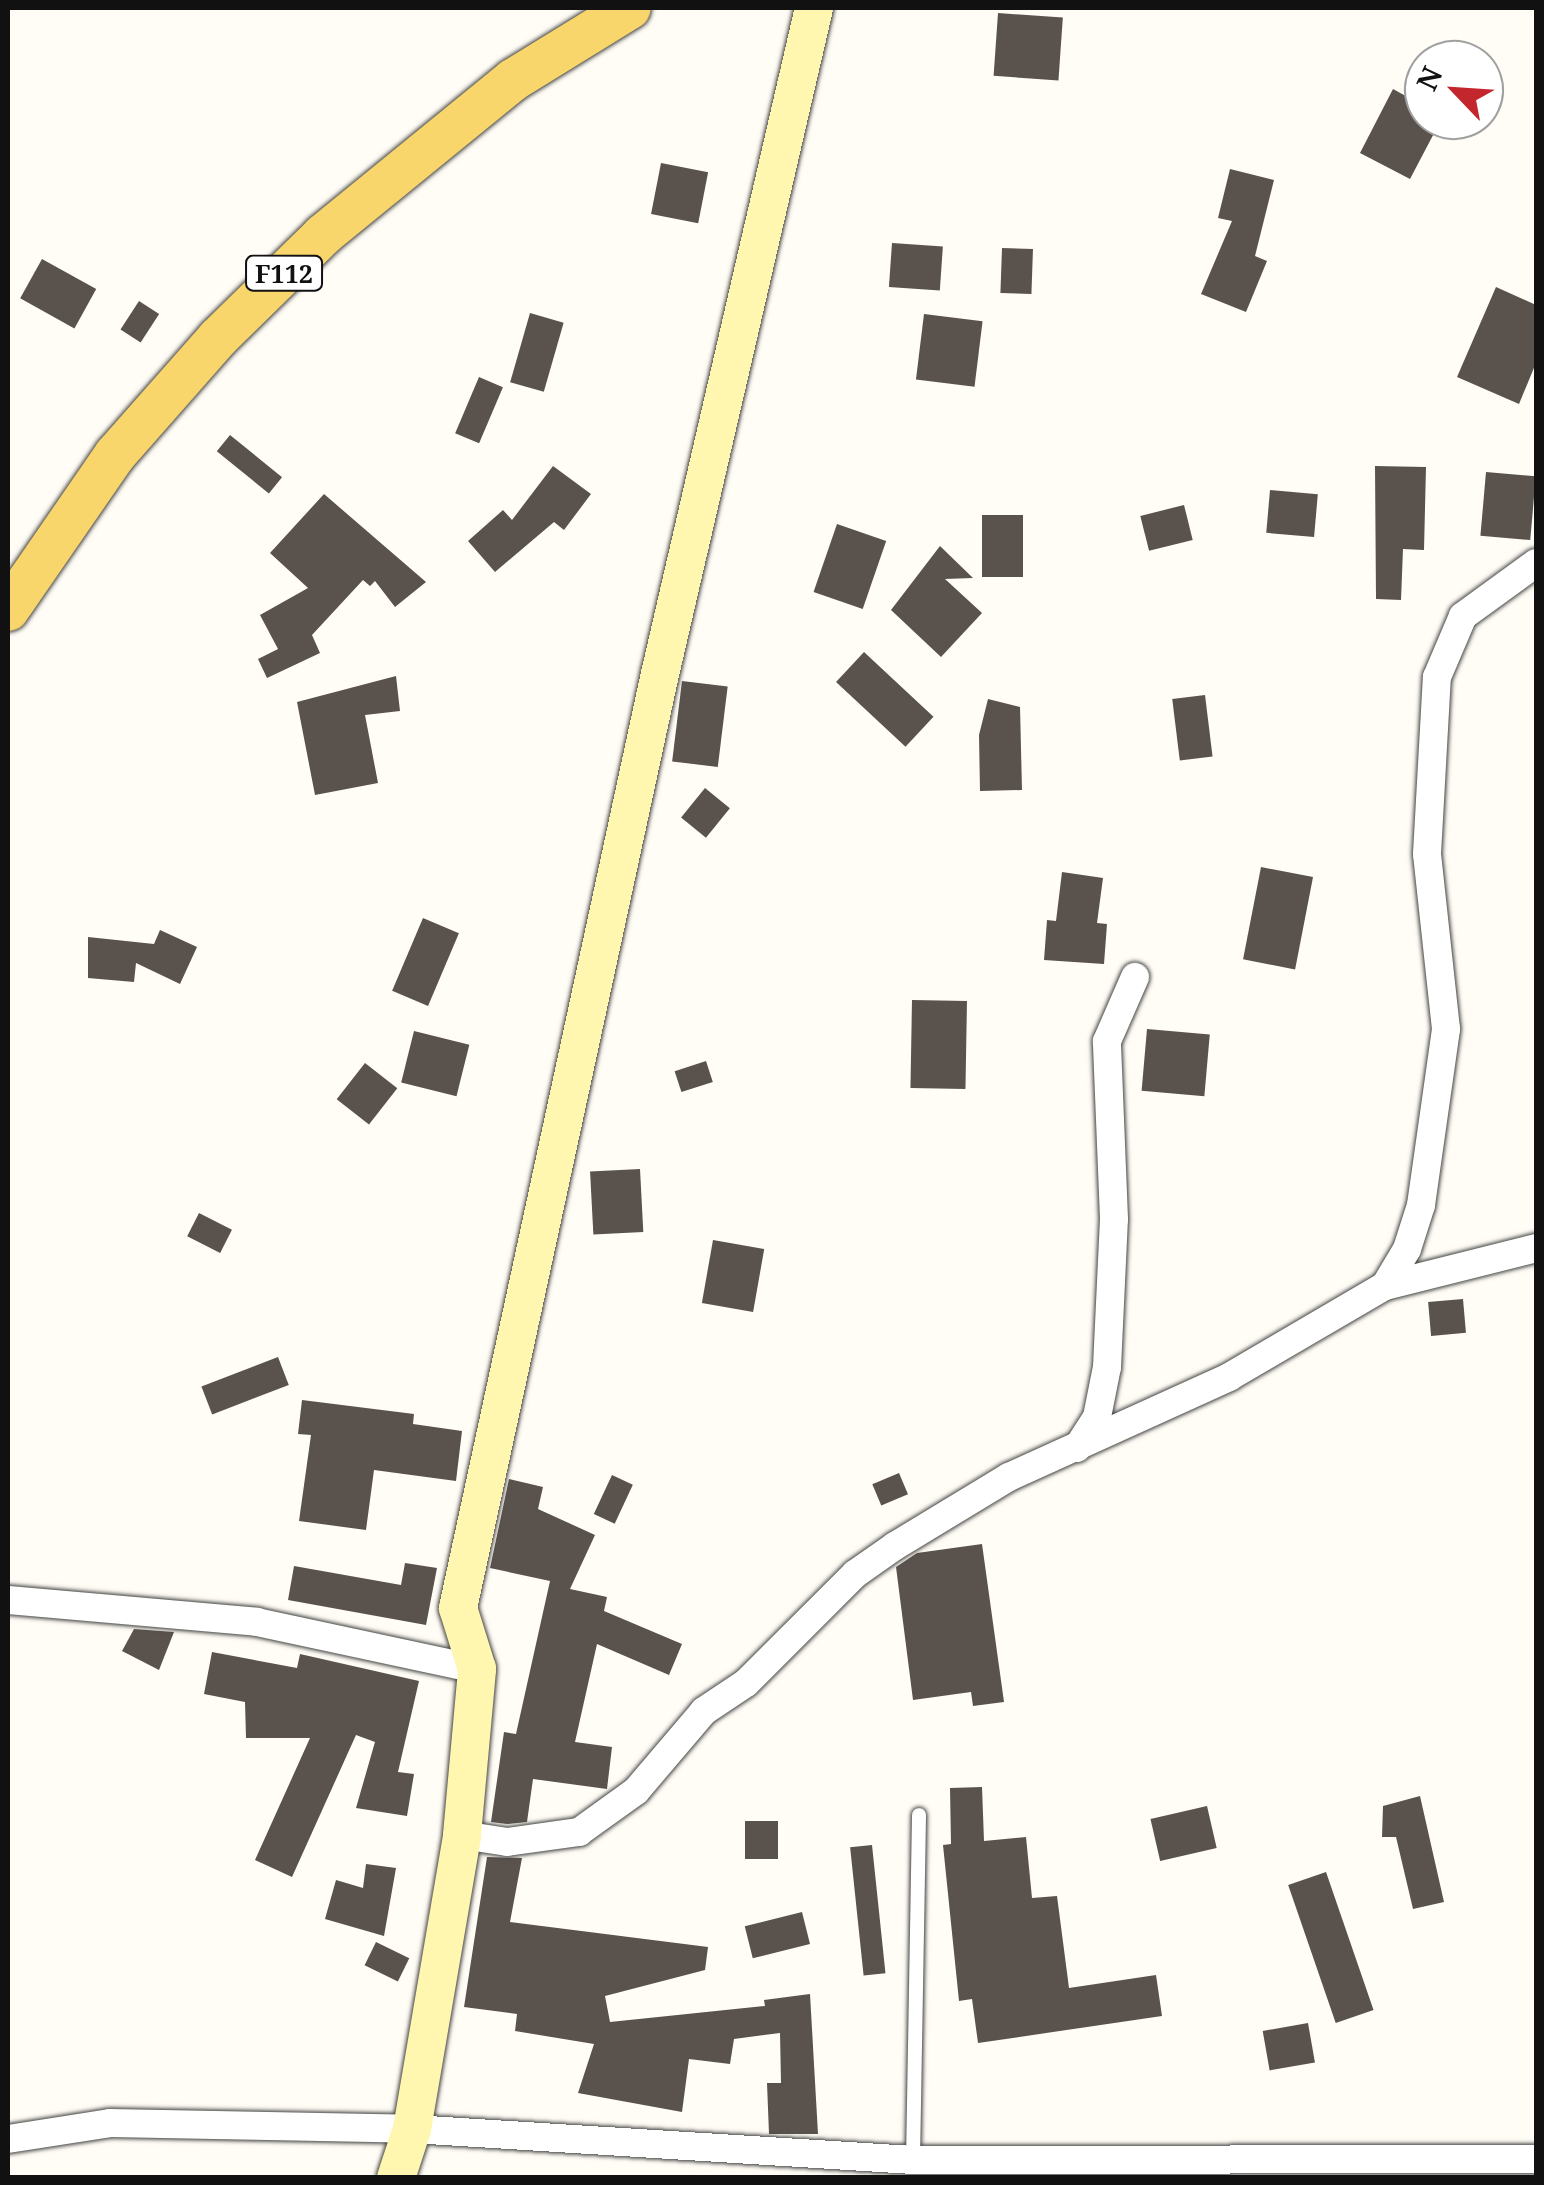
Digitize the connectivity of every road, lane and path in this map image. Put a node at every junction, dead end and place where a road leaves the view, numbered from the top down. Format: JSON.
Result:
{"nodes":[{"id":1,"x":630,"y":8,"type":"edge"},
{"id":2,"x":814,"y":8,"type":"edge"},
{"id":3,"x":1536,"y":564,"type":"edge"},
{"id":4,"x":8,"y":610,"type":"edge"},
{"id":5,"x":1135,"y":977,"type":"dead end"},
{"id":6,"x":1536,"y":1248,"type":"edge"},
{"id":7,"x":1385,"y":1286,"type":"junction"},
{"id":8,"x":1076,"y":1449,"type":"junction"},
{"id":9,"x":8,"y":1600,"type":"edge"},
{"id":10,"x":477,"y":1669,"type":"junction"},
{"id":11,"x":919,"y":1816,"type":"dead end"},
{"id":12,"x":462,"y":1835,"type":"junction"},
{"id":13,"x":412,"y":2129,"type":"junction"},
{"id":14,"x":8,"y":2140,"type":"edge"},
{"id":15,"x":1536,"y":2159,"type":"edge"},
{"id":16,"x":913,"y":2160,"type":"junction"},
{"id":17,"x":396,"y":2178,"type":"edge"}],
"edges":[{"from":1,"to":4,"type":"main road","number":"F112"},
{"from":2,"to":10,"type":"street"},
{"from":3,"to":7,"type":"street"},
{"from":5,"to":8,"type":"street"},
{"from":6,"to":7,"type":"street"},
{"from":7,"to":8,"type":"street"},
{"from":8,"to":12,"type":"street"},
{"from":9,"to":10,"type":"street"},
{"from":10,"to":12,"type":"street"},
{"from":11,"to":16,"type":"lane"},
{"from":12,"to":13,"type":"street"},
{"from":13,"to":14,"type":"street"},
{"from":13,"to":16,"type":"street"},
{"from":13,"to":17,"type":"street"},
{"from":15,"to":16,"type":"street"}]}
